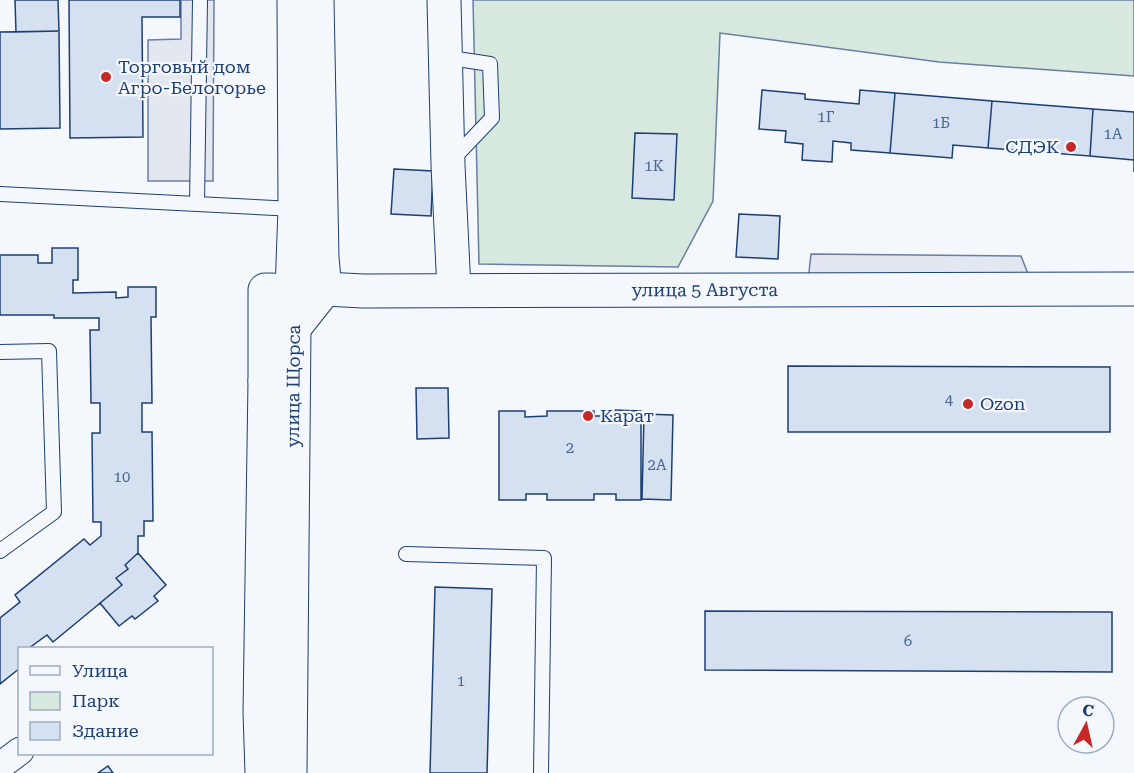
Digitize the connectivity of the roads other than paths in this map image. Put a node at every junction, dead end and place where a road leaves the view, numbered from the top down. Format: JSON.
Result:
{"nodes":[{"id":1,"x":200,"y":0,"type":"edge"},
{"id":2,"x":294,"y":0,"type":"edge"},
{"id":3,"x":317,"y":0,"type":"edge"},
{"id":4,"x":444,"y":0,"type":"edge"},
{"id":5,"x":444,"y":57,"type":"junction"},
{"id":6,"x":447,"y":165,"type":"junction"},
{"id":7,"x":0,"y":194,"type":"edge"},
{"id":8,"x":197,"y":204,"type":"junction"},
{"id":9,"x":295,"y":209,"type":"junction"},
{"id":10,"x":325,"y":289,"type":"junction"},
{"id":11,"x":417,"y":290,"type":"junction"},
{"id":12,"x":454,"y":290,"type":"junction"},
{"id":13,"x":1134,"y":290,"type":"edge"},
{"id":14,"x":292,"y":291,"type":"junction"},
{"id":15,"x":294,"y":328,"type":"junction"},
{"id":16,"x":0,"y":352,"type":"edge"},
{"id":17,"x":265,"y":381,"type":"junction"},
{"id":18,"x":0,"y":551,"type":"edge"},
{"id":19,"x":406,"y":554,"type":"dead end"},
{"id":20,"x":18,"y":752,"type":"edge"},
{"id":21,"x":0,"y":766,"type":"edge"},
{"id":22,"x":262,"y":773,"type":"edge"},
{"id":23,"x":290,"y":773,"type":"edge"},
{"id":24,"x":541,"y":773,"type":"edge"}],
"edges":[{"from":1,"to":8,"type":"lane"},
{"from":2,"to":9,"type":"main road","name":"улица Щорса"},
{"from":3,"to":10,"type":"main road"},
{"from":4,"to":5,"type":"main road"},
{"from":5,"to":6,"type":"main road"},
{"from":5,"to":6,"type":"lane"},
{"from":6,"to":12,"type":"main road"},
{"from":7,"to":8,"type":"lane"},
{"from":8,"to":9,"type":"lane"},
{"from":9,"to":14,"type":"main road","name":"улица Щорса"},
{"from":10,"to":11,"type":"main road","name":"улица 5 Августа"},
{"from":10,"to":15,"type":"main road"},
{"from":11,"to":12,"type":"main road","name":"улица 5 Августа"},
{"from":11,"to":14,"type":"main road"},
{"from":12,"to":13,"type":"main road","name":"улица 5 Августа"},
{"from":14,"to":15,"type":"main road","name":"улица Щорса"},
{"from":14,"to":17,"type":"main road"},
{"from":15,"to":17,"type":"main road"},
{"from":15,"to":23,"type":"main road","name":"улица Щорса"},
{"from":16,"to":18,"type":"lane"},
{"from":17,"to":22,"type":"main road"},
{"from":19,"to":24,"type":"lane"},
{"from":20,"to":21,"type":"street"}]}
